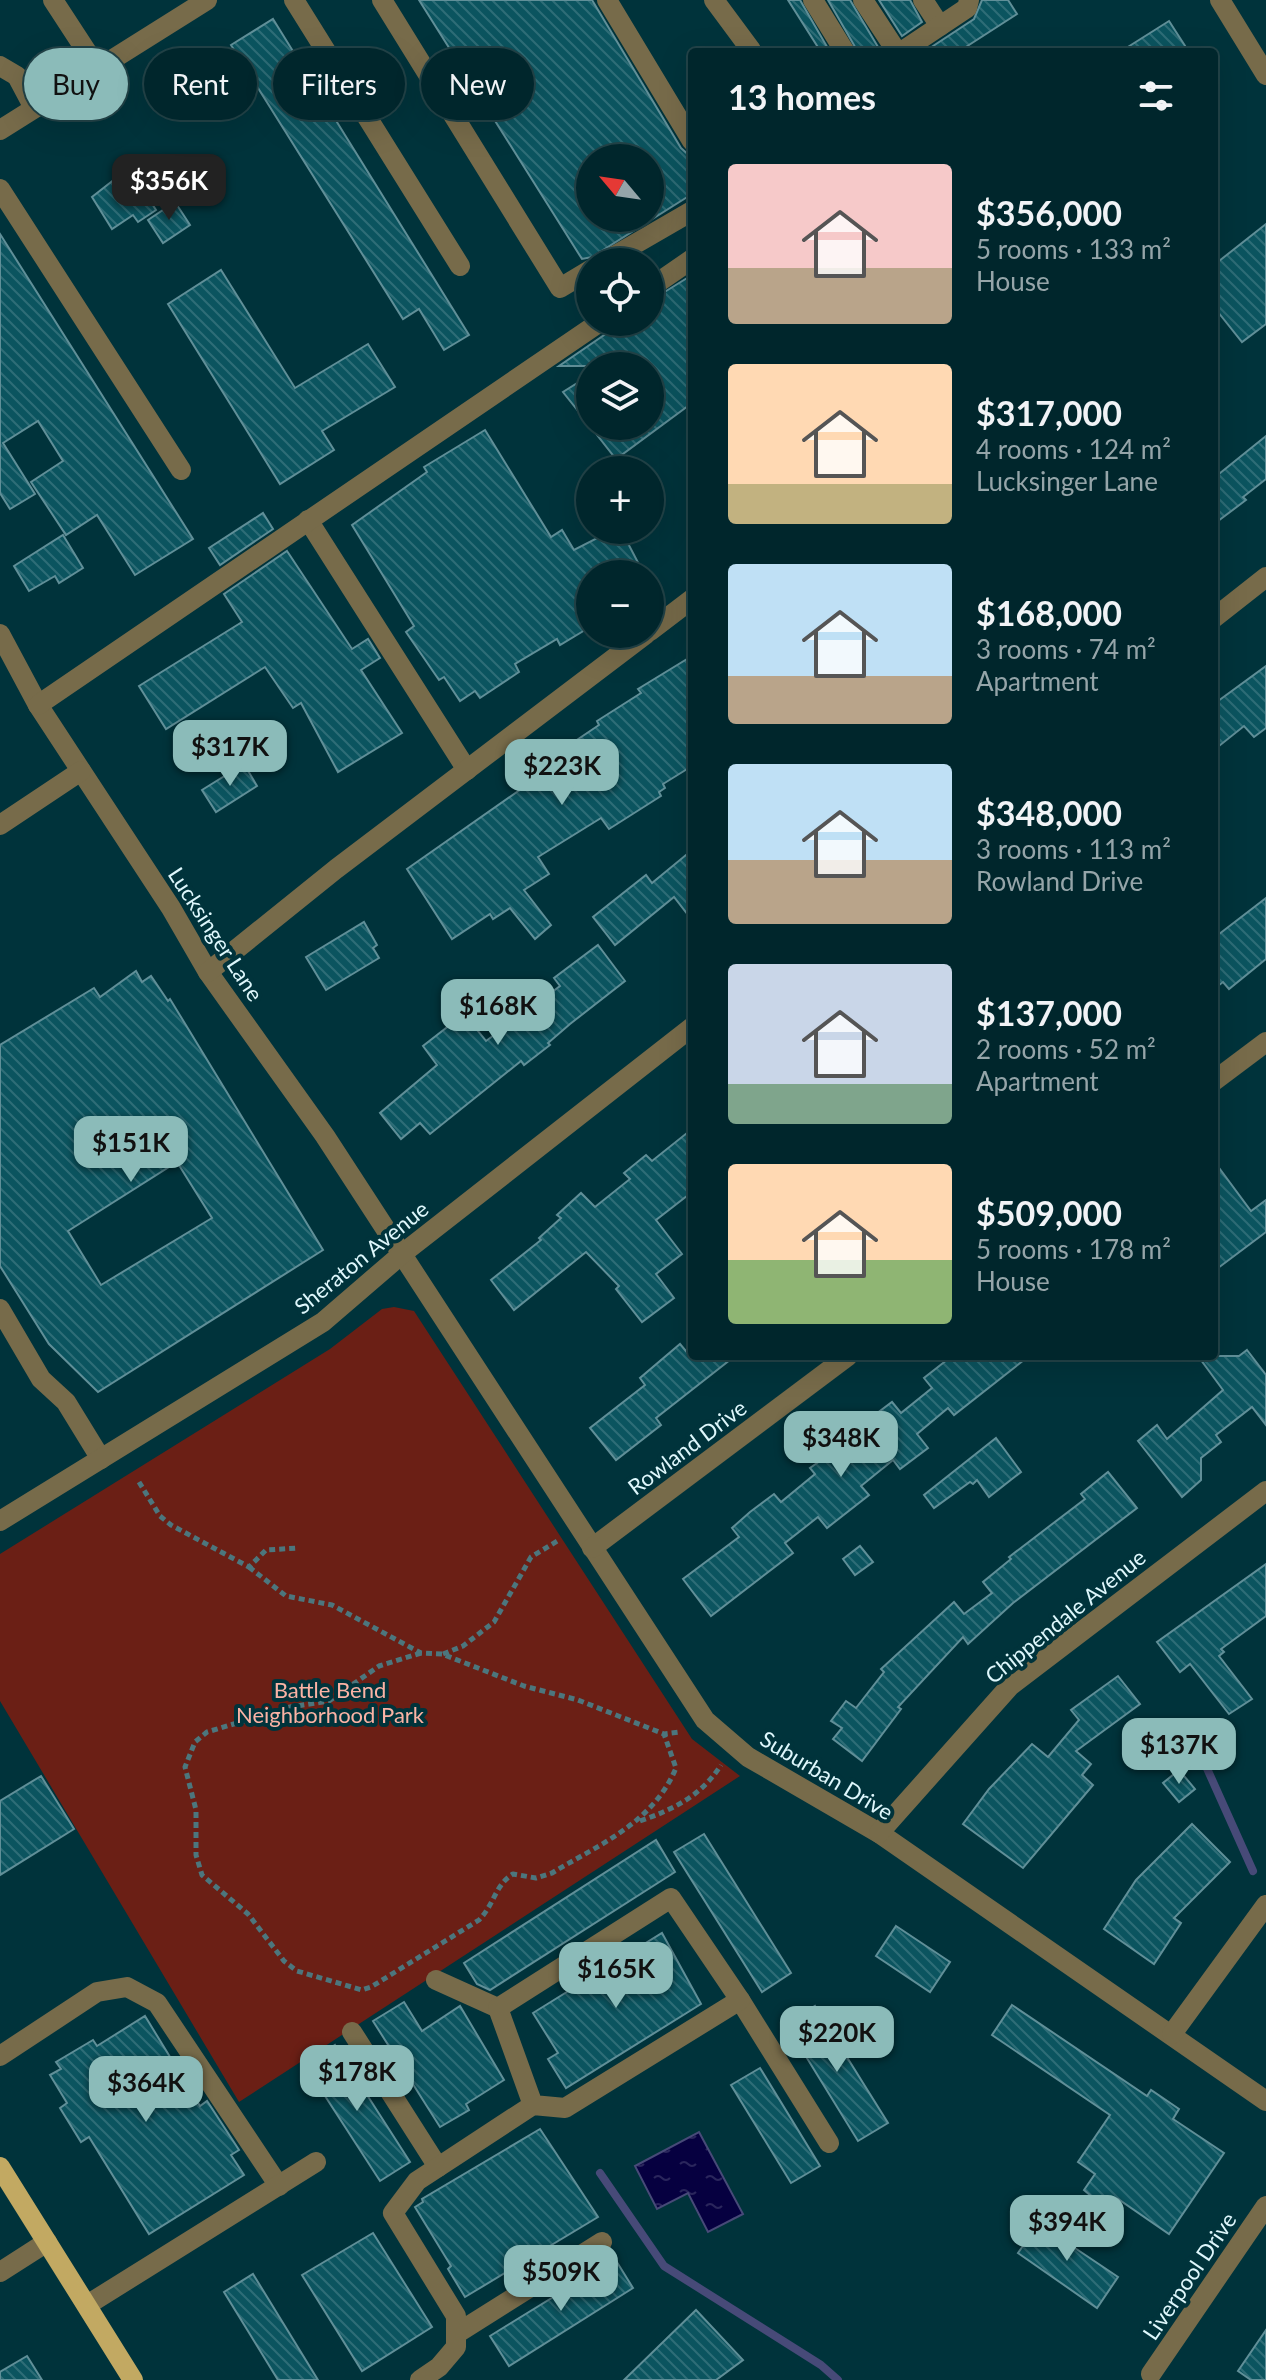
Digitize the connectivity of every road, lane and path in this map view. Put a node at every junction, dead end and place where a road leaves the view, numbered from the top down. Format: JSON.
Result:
{"nodes":[{"id":1,"x":53,"y":0,"type":"edge"},
{"id":2,"x":207,"y":0,"type":"edge"},
{"id":3,"x":294,"y":0,"type":"edge"},
{"id":4,"x":382,"y":0,"type":"edge"},
{"id":5,"x":607,"y":0,"type":"edge"},
{"id":6,"x":714,"y":0,"type":"edge"},
{"id":7,"x":813,"y":0,"type":"edge"},
{"id":8,"x":863,"y":0,"type":"edge"},
{"id":9,"x":923,"y":0,"type":"edge"},
{"id":10,"x":969,"y":0,"type":"edge"},
{"id":11,"x":1220,"y":0,"type":"edge"},
{"id":12,"x":940,"y":26,"type":"junction"},
{"id":13,"x":84,"y":48,"type":"edge"},
{"id":14,"x":750,"y":48,"type":"edge"},
{"id":15,"x":843,"y":48,"type":"edge"},
{"id":16,"x":896,"y":48,"type":"edge"},
{"id":17,"x":905,"y":48,"type":"edge"},
{"id":18,"x":128,"y":50,"type":"edge"},
{"id":19,"x":0,"y":66,"type":"edge"},
{"id":20,"x":1266,"y":75,"type":"edge"},
{"id":21,"x":24,"y":89,"type":"edge"},
{"id":22,"x":24,"y":114,"type":"edge"},
{"id":23,"x":0,"y":130,"type":"edge"},
{"id":24,"x":688,"y":134,"type":"edge"},
{"id":25,"x":0,"y":189,"type":"edge"},
{"id":26,"x":688,"y":213,"type":"edge"},
{"id":27,"x":628,"y":248,"type":"edge"},
{"id":28,"x":688,"y":262,"type":"edge"},
{"id":29,"x":460,"y":266,"type":"dead end"},
{"id":30,"x":576,"y":278,"type":"edge"},
{"id":31,"x":664,"y":278,"type":"edge"},
{"id":32,"x":579,"y":336,"type":"edge"},
{"id":33,"x":181,"y":470,"type":"dead end"},
{"id":34,"x":308,"y":520,"type":"junction"},
{"id":35,"x":1266,"y":577,"type":"edge"},
{"id":36,"x":688,"y":602,"type":"edge"},
{"id":37,"x":1218,"y":615,"type":"edge"},
{"id":38,"x":664,"y":620,"type":"edge"},
{"id":39,"x":0,"y":634,"type":"edge"},
{"id":40,"x":627,"y":648,"type":"edge"},
{"id":41,"x":38,"y":705,"type":"junction"},
{"id":42,"x":467,"y":770,"type":"junction"},
{"id":43,"x":81,"y":771,"type":"junction"},
{"id":44,"x":0,"y":825,"type":"edge"},
{"id":45,"x":208,"y":972,"type":"junction"},
{"id":46,"x":688,"y":1030,"type":"edge"},
{"id":47,"x":1266,"y":1042,"type":"edge"},
{"id":48,"x":1218,"y":1078,"type":"edge"},
{"id":49,"x":402,"y":1254,"type":"junction"},
{"id":50,"x":0,"y":1309,"type":"edge"},
{"id":51,"x":843,"y":1360,"type":"edge"},
{"id":52,"x":101,"y":1459,"type":"junction"},
{"id":53,"x":139,"y":1482,"type":"dead end"},
{"id":54,"x":1266,"y":1491,"type":"edge"},
{"id":55,"x":0,"y":1520,"type":"edge"},
{"id":56,"x":559,"y":1540,"type":"dead end"},
{"id":57,"x":299,"y":1548,"type":"dead end"},
{"id":58,"x":592,"y":1548,"type":"junction"},
{"id":59,"x":249,"y":1567,"type":"junction"},
{"id":60,"x":421,"y":1653,"type":"junction"},
{"id":61,"x":442,"y":1654,"type":"junction"},
{"id":62,"x":680,"y":1732,"type":"dead end"},
{"id":63,"x":664,"y":1734,"type":"junction"},
{"id":64,"x":721,"y":1765,"type":"dead end"},
{"id":65,"x":639,"y":1821,"type":"junction"},
{"id":66,"x":879,"y":1833,"type":"junction"},
{"id":67,"x":1266,"y":1905,"type":"edge"},
{"id":68,"x":436,"y":1980,"type":"dead end"},
{"id":69,"x":740,"y":2000,"type":"junction"},
{"id":70,"x":498,"y":2008,"type":"junction"},
{"id":71,"x":352,"y":2032,"type":"dead end"},
{"id":72,"x":1172,"y":2034,"type":"junction"},
{"id":73,"x":0,"y":2056,"type":"edge"},
{"id":74,"x":1266,"y":2101,"type":"edge"},
{"id":75,"x":533,"y":2105,"type":"junction"},
{"id":76,"x":829,"y":2143,"type":"dead end"},
{"id":77,"x":316,"y":2162,"type":"dead end"},
{"id":78,"x":0,"y":2167,"type":"edge"},
{"id":79,"x":438,"y":2167,"type":"junction"},
{"id":80,"x":279,"y":2186,"type":"junction"},
{"id":81,"x":1266,"y":2206,"type":"edge"},
{"id":82,"x":47,"y":2242,"type":"junction"},
{"id":83,"x":602,"y":2242,"type":"dead end"},
{"id":84,"x":0,"y":2272,"type":"edge"},
{"id":85,"x":87,"y":2305,"type":"junction"},
{"id":86,"x":456,"y":2334,"type":"junction"},
{"id":87,"x":1151,"y":2374,"type":"dead end"},
{"id":88,"x":133,"y":2380,"type":"edge"},
{"id":89,"x":420,"y":2380,"type":"edge"}],
"edges":[{"from":1,"to":13,"type":"street"},
{"from":2,"to":18,"type":"street"},
{"from":3,"to":29,"type":"street"},
{"from":4,"to":30,"type":"street"},
{"from":5,"to":24,"type":"street"},
{"from":6,"to":14,"type":"street"},
{"from":7,"to":15,"type":"street"},
{"from":8,"to":16,"type":"street"},
{"from":9,"to":12,"type":"street"},
{"from":10,"to":12,"type":"street"},
{"from":11,"to":20,"type":"street"},
{"from":12,"to":17,"type":"street"},
{"from":19,"to":21,"type":"street"},
{"from":22,"to":23,"type":"street"},
{"from":25,"to":33,"type":"street"},
{"from":26,"to":27,"type":"street"},
{"from":28,"to":31,"type":"street"},
{"from":32,"to":34,"type":"street"},
{"from":34,"to":41,"type":"street"},
{"from":34,"to":42,"type":"street"},
{"from":35,"to":37,"type":"street"},
{"from":36,"to":38,"type":"street"},
{"from":39,"to":41,"type":"street","name":"Lucksinger Lane"},
{"from":40,"to":42,"type":"street"},
{"from":41,"to":43,"type":"street","name":"Lucksinger Lane"},
{"from":42,"to":45,"type":"street"},
{"from":43,"to":44,"type":"street"},
{"from":43,"to":45,"type":"street","name":"Lucksinger Lane"},
{"from":45,"to":49,"type":"street","name":"Lucksinger Lane"},
{"from":46,"to":49,"type":"street","name":"Sheraton Avenue"},
{"from":47,"to":48,"type":"street"},
{"from":49,"to":52,"type":"street","name":"Sheraton Avenue"},
{"from":49,"to":58,"type":"street","name":"Suburban Drive"},
{"from":50,"to":52,"type":"street"},
{"from":51,"to":58,"type":"street","name":"Rowland Drive"},
{"from":52,"to":55,"type":"street","name":"Sheraton Avenue"},
{"from":53,"to":59,"type":"path"},
{"from":54,"to":66,"type":"street","name":"Chippendale Avenue"},
{"from":56,"to":61,"type":"path"},
{"from":57,"to":59,"type":"path"},
{"from":58,"to":66,"type":"street","name":"Suburban Drive"},
{"from":59,"to":60,"type":"path"},
{"from":60,"to":61,"type":"path"},
{"from":60,"to":65,"type":"path"},
{"from":61,"to":63,"type":"path"},
{"from":62,"to":63,"type":"path"},
{"from":63,"to":65,"type":"path"},
{"from":64,"to":65,"type":"path"},
{"from":66,"to":72,"type":"street","name":"Suburban Drive"},
{"from":67,"to":72,"type":"street"},
{"from":68,"to":70,"type":"street"},
{"from":69,"to":70,"type":"street"},
{"from":69,"to":75,"type":"street"},
{"from":69,"to":76,"type":"street"},
{"from":70,"to":75,"type":"street"},
{"from":71,"to":79,"type":"street"},
{"from":72,"to":74,"type":"street","name":"Suburban Drive"},
{"from":73,"to":80,"type":"street"},
{"from":75,"to":79,"type":"street"},
{"from":77,"to":80,"type":"street"},
{"from":78,"to":82,"type":"main road"},
{"from":79,"to":86,"type":"street"},
{"from":80,"to":85,"type":"street"},
{"from":81,"to":87,"type":"street","name":"Liverpool Drive"},
{"from":82,"to":84,"type":"street"},
{"from":82,"to":85,"type":"main road"},
{"from":83,"to":86,"type":"street"},
{"from":85,"to":88,"type":"main road"},
{"from":86,"to":89,"type":"street"}]}
